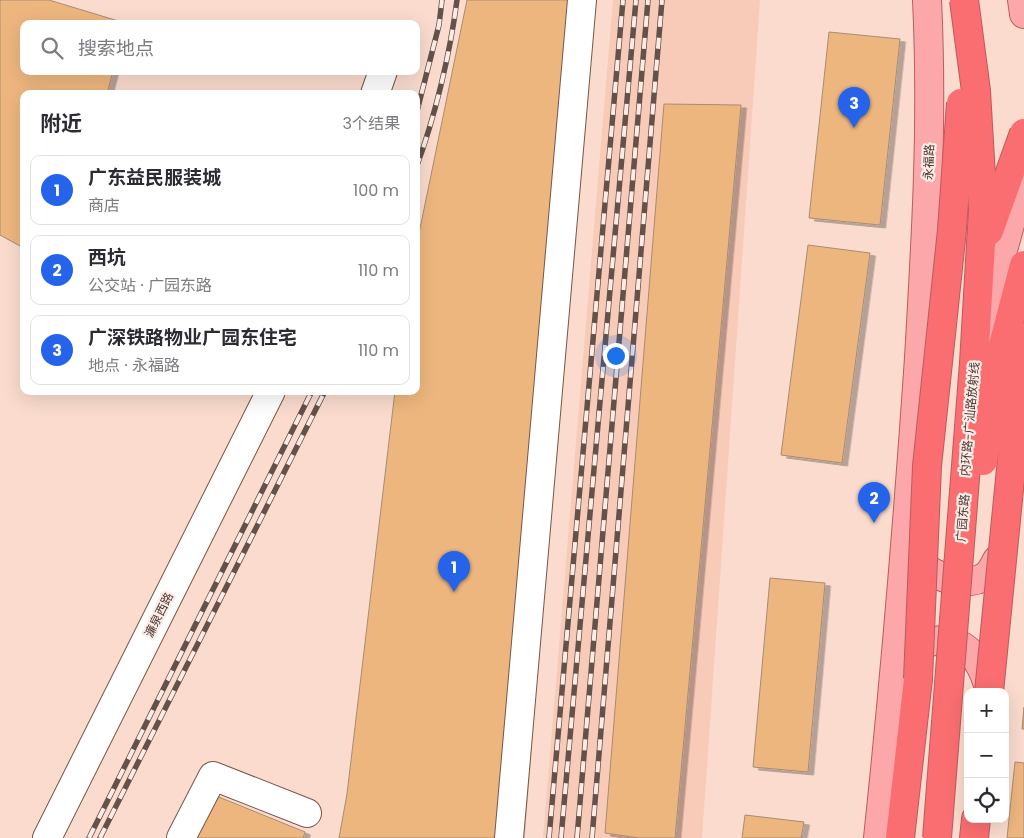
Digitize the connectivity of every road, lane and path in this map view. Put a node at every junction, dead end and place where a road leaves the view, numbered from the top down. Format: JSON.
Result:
{"nodes":[{"id":1,"x":582,"y":0,"type":"edge"},
{"id":2,"x":927,"y":0,"type":"edge"},
{"id":3,"x":959,"y":0,"type":"edge"},
{"id":4,"x":964,"y":0,"type":"edge"},
{"id":5,"x":1022,"y":0,"type":"edge"},
{"id":6,"x":1024,"y":14,"type":"edge"},
{"id":7,"x":382,"y":75,"type":"edge"},
{"id":8,"x":376,"y":90,"type":"edge"},
{"id":9,"x":1024,"y":133,"type":"edge"},
{"id":10,"x":1024,"y":174,"type":"edge"},
{"id":11,"x":1024,"y":265,"type":"edge"},
{"id":12,"x":1024,"y":337,"type":"edge"},
{"id":13,"x":269,"y":395,"type":"edge"},
{"id":14,"x":1024,"y":395,"type":"edge"},
{"id":15,"x":907,"y":539,"type":"junction"},
{"id":16,"x":997,"y":560,"type":"junction"},
{"id":17,"x":906,"y":679,"type":"junction"},
{"id":18,"x":987,"y":688,"type":"edge"},
{"id":19,"x":987,"y":688,"type":"edge"},
{"id":20,"x":987,"y":688,"type":"edge"},
{"id":21,"x":307,"y":812,"type":"dead end"},
{"id":22,"x":974,"y":823,"type":"edge"},
{"id":23,"x":47,"y":838,"type":"edge"},
{"id":24,"x":181,"y":838,"type":"edge"},
{"id":25,"x":509,"y":838,"type":"edge"},
{"id":26,"x":878,"y":838,"type":"edge"},
{"id":27,"x":900,"y":838,"type":"edge"},
{"id":28,"x":936,"y":838,"type":"edge"},
{"id":29,"x":947,"y":838,"type":"edge"},
{"id":30,"x":972,"y":838,"type":"edge"}],
"edges":[{"from":1,"to":25,"type":"street"},
{"from":2,"to":15,"type":"main road","name":"永福路"},
{"from":3,"to":17,"type":"highway","bridge":true},
{"from":4,"to":28,"type":"highway","name":"内环路-广汕路放射线","bridge":true},
{"from":5,"to":6,"type":"main road"},
{"from":7,"to":8,"type":"street"},
{"from":9,"to":17,"type":"highway","bridge":true},
{"from":10,"to":28,"type":"main road","name":"广园东路","bridge":true},
{"from":11,"to":29,"type":"highway","bridge":true},
{"from":12,"to":19,"type":"highway","bridge":true},
{"from":13,"to":23,"type":"street","name":"濂泉西路"},
{"from":14,"to":16,"type":"main road"},
{"from":15,"to":16,"type":"main road"},
{"from":15,"to":17,"type":"main road"},
{"from":16,"to":20,"type":"main road"},
{"from":17,"to":18,"type":"main road"},
{"from":17,"to":26,"type":"main road"},
{"from":17,"to":27,"type":"highway"},
{"from":21,"to":24,"type":"street"},
{"from":22,"to":30,"type":"highway"}]}
